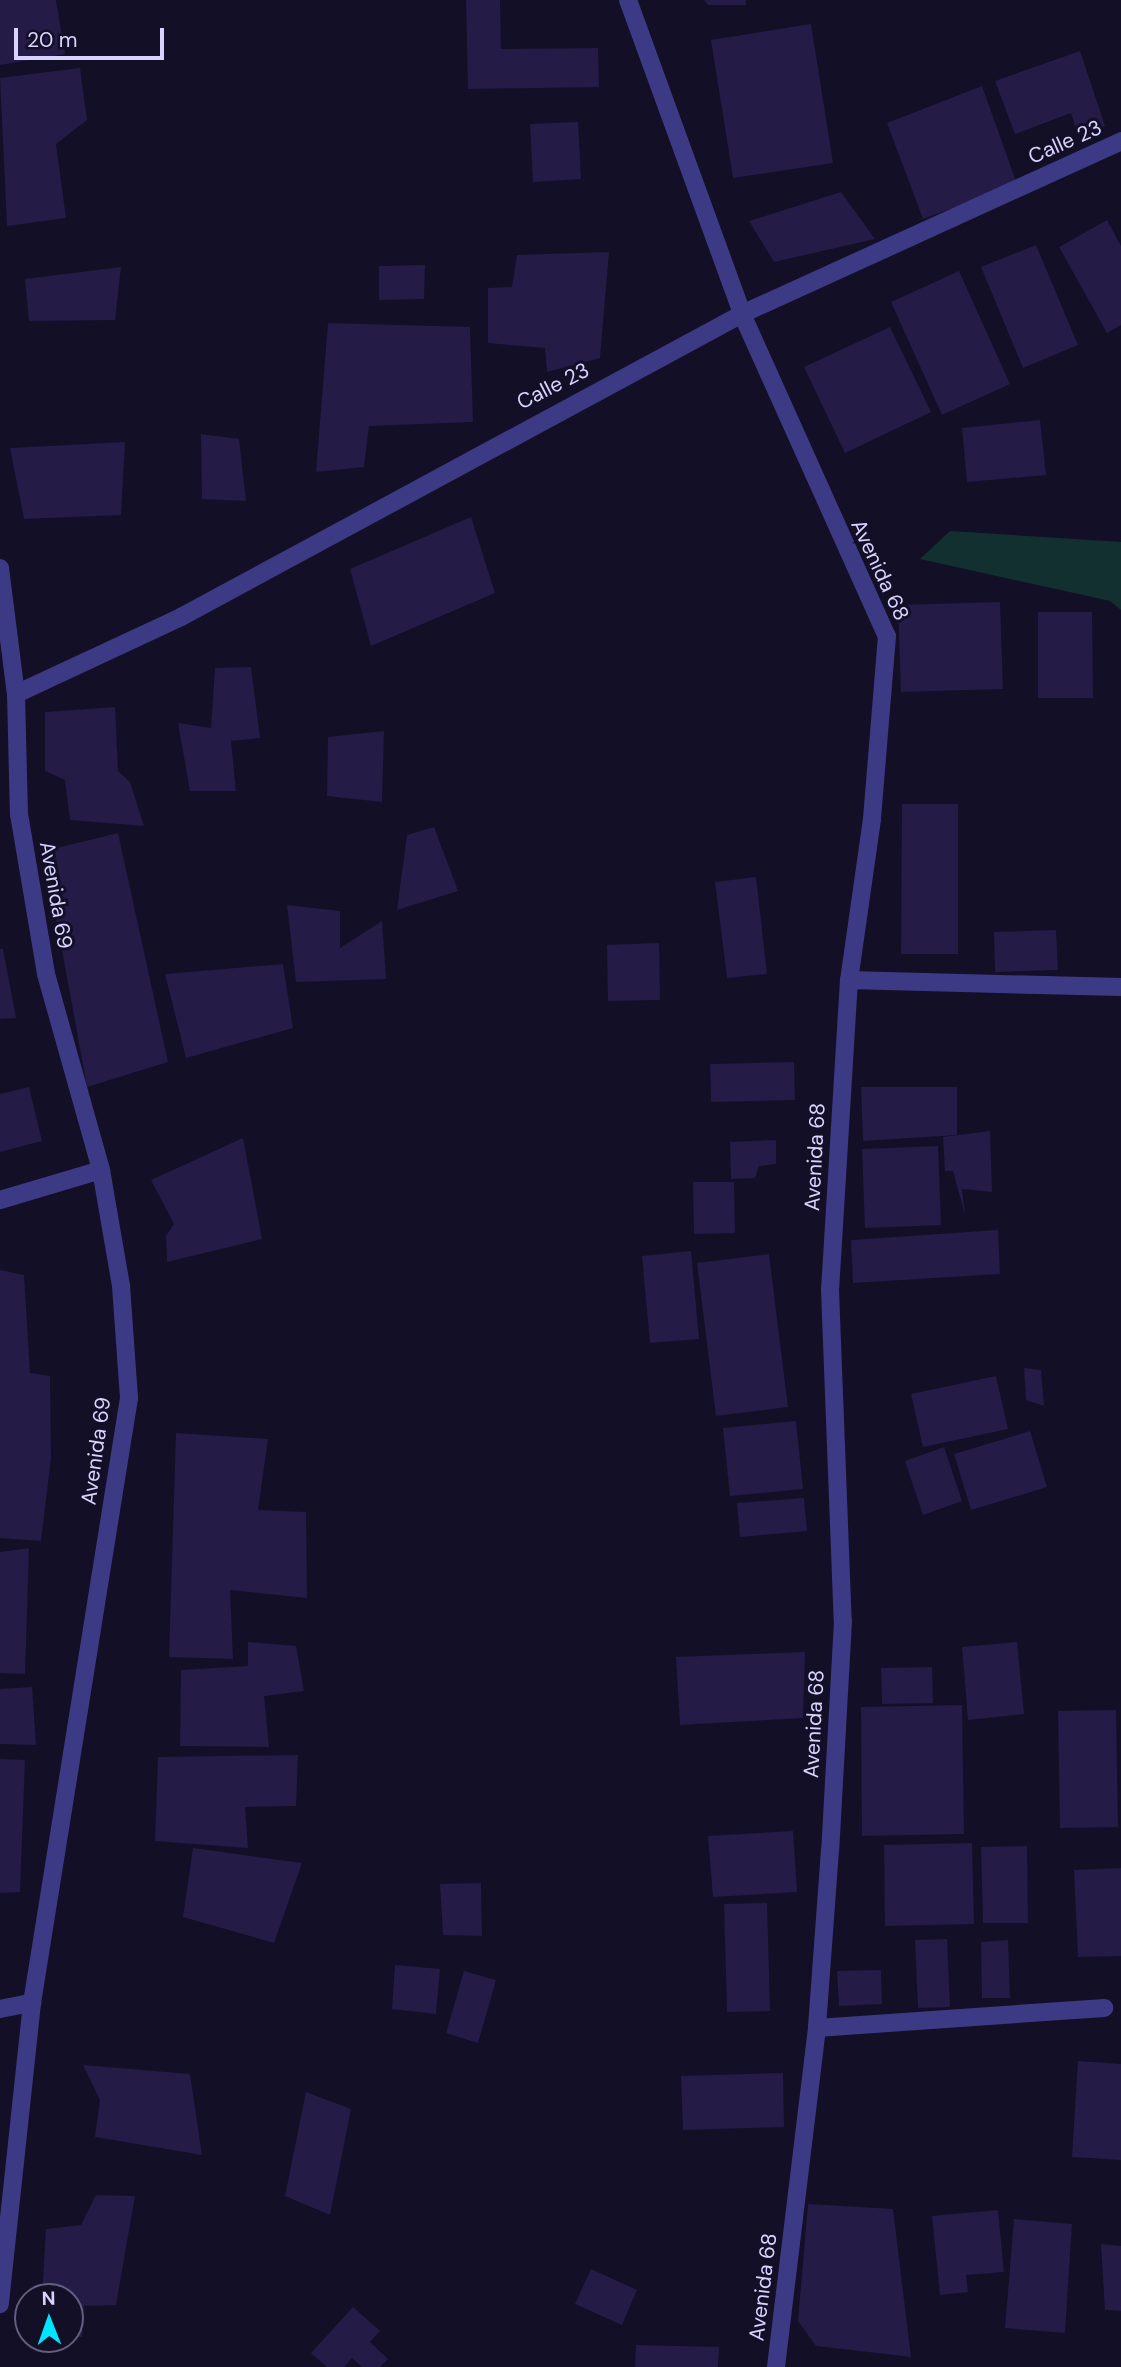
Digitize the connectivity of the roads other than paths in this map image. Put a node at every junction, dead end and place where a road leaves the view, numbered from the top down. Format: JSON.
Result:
{"nodes":[{"id":1,"x":628,"y":0,"type":"edge"},
{"id":2,"x":1121,"y":141,"type":"edge"},
{"id":3,"x":742,"y":314,"type":"junction"},
{"id":4,"x":0,"y":568,"type":"edge"},
{"id":5,"x":16,"y":694,"type":"junction"},
{"id":6,"x":849,"y":980,"type":"junction"},
{"id":7,"x":1121,"y":987,"type":"edge"},
{"id":8,"x":101,"y":1170,"type":"junction"},
{"id":9,"x":0,"y":1200,"type":"edge"},
{"id":10,"x":32,"y":2003,"type":"junction"},
{"id":11,"x":1104,"y":2008,"type":"dead end"},
{"id":12,"x":0,"y":2009,"type":"edge"},
{"id":13,"x":817,"y":2028,"type":"junction"},
{"id":14,"x":0,"y":2304,"type":"edge"},
{"id":15,"x":776,"y":2367,"type":"edge"}],
"edges":[{"from":1,"to":3,"type":"street","name":"Avenida 68"},
{"from":2,"to":3,"type":"street","name":"Calle 23"},
{"from":3,"to":5,"type":"street","name":"Calle 23"},
{"from":3,"to":6,"type":"street","name":"Avenida 68"},
{"from":4,"to":5,"type":"street","name":"Avenida 69"},
{"from":5,"to":8,"type":"street","name":"Avenida 69"},
{"from":6,"to":7,"type":"street"},
{"from":6,"to":13,"type":"street","name":"Avenida 68"},
{"from":8,"to":9,"type":"street"},
{"from":8,"to":10,"type":"street","name":"Avenida 69"},
{"from":10,"to":12,"type":"street"},
{"from":10,"to":14,"type":"street","name":"Avenida 69"},
{"from":11,"to":13,"type":"street"},
{"from":13,"to":15,"type":"street","name":"Avenida 68"}]}
